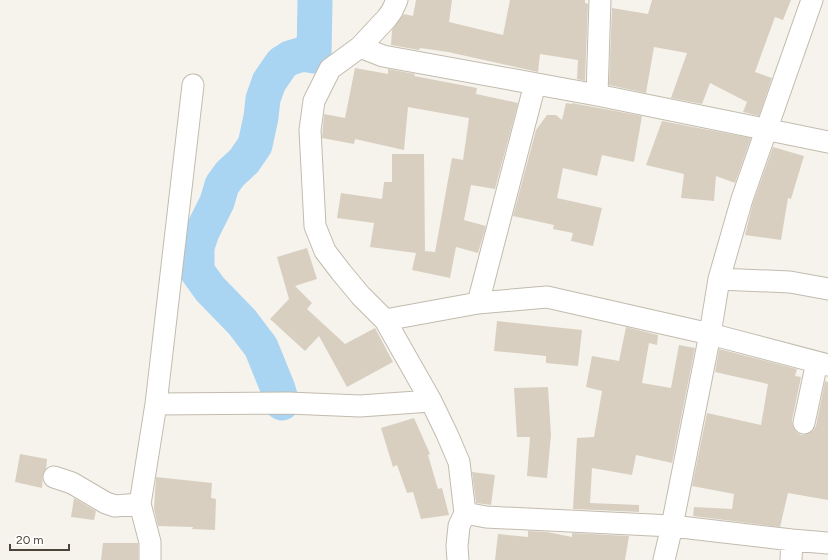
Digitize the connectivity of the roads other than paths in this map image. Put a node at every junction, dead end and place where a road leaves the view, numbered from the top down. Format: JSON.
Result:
{"nodes":[{"id":1,"x":397,"y":0,"type":"edge"},
{"id":2,"x":600,"y":0,"type":"edge"},
{"id":3,"x":812,"y":0,"type":"edge"},
{"id":4,"x":360,"y":47,"type":"junction"},
{"id":5,"x":535,"y":84,"type":"junction"},
{"id":6,"x":193,"y":85,"type":"dead end"},
{"id":7,"x":597,"y":95,"type":"junction"},
{"id":8,"x":767,"y":130,"type":"junction"},
{"id":9,"x":828,"y":142,"type":"edge"},
{"id":10,"x":719,"y":279,"type":"junction"},
{"id":11,"x":828,"y":289,"type":"edge"},
{"id":12,"x":478,"y":303,"type":"junction"},
{"id":13,"x":385,"y":320,"type":"junction"},
{"id":14,"x":710,"y":334,"type":"junction"},
{"id":15,"x":823,"y":364,"type":"edge"},
{"id":16,"x":431,"y":401,"type":"junction"},
{"id":17,"x":156,"y":404,"type":"junction"},
{"id":18,"x":804,"y":423,"type":"dead end"},
{"id":19,"x":54,"y":477,"type":"dead end"},
{"id":20,"x":140,"y":504,"type":"junction"},
{"id":21,"x":465,"y":513,"type":"junction"},
{"id":22,"x":672,"y":526,"type":"junction"},
{"id":23,"x":828,"y":543,"type":"edge"},
{"id":24,"x":791,"y":550,"type":"edge"},
{"id":25,"x":150,"y":560,"type":"edge"},
{"id":26,"x":458,"y":560,"type":"edge"},
{"id":27,"x":664,"y":560,"type":"edge"}],
"edges":[{"from":1,"to":4,"type":"street"},
{"from":2,"to":7,"type":"street"},
{"from":3,"to":8,"type":"street"},
{"from":4,"to":5,"type":"street"},
{"from":4,"to":13,"type":"street"},
{"from":5,"to":7,"type":"street"},
{"from":5,"to":12,"type":"street"},
{"from":6,"to":17,"type":"street"},
{"from":7,"to":8,"type":"street"},
{"from":8,"to":9,"type":"street"},
{"from":8,"to":10,"type":"street"},
{"from":10,"to":11,"type":"street"},
{"from":10,"to":14,"type":"street"},
{"from":12,"to":13,"type":"street"},
{"from":12,"to":14,"type":"street"},
{"from":13,"to":16,"type":"street"},
{"from":14,"to":15,"type":"street"},
{"from":14,"to":22,"type":"street"},
{"from":15,"to":18,"type":"street"},
{"from":16,"to":17,"type":"street"},
{"from":16,"to":21,"type":"street"},
{"from":17,"to":20,"type":"street"},
{"from":19,"to":20,"type":"street"},
{"from":20,"to":25,"type":"street"},
{"from":21,"to":22,"type":"street"},
{"from":21,"to":26,"type":"street"},
{"from":22,"to":24,"type":"street"},
{"from":22,"to":27,"type":"street"},
{"from":23,"to":24,"type":"street"}]}
